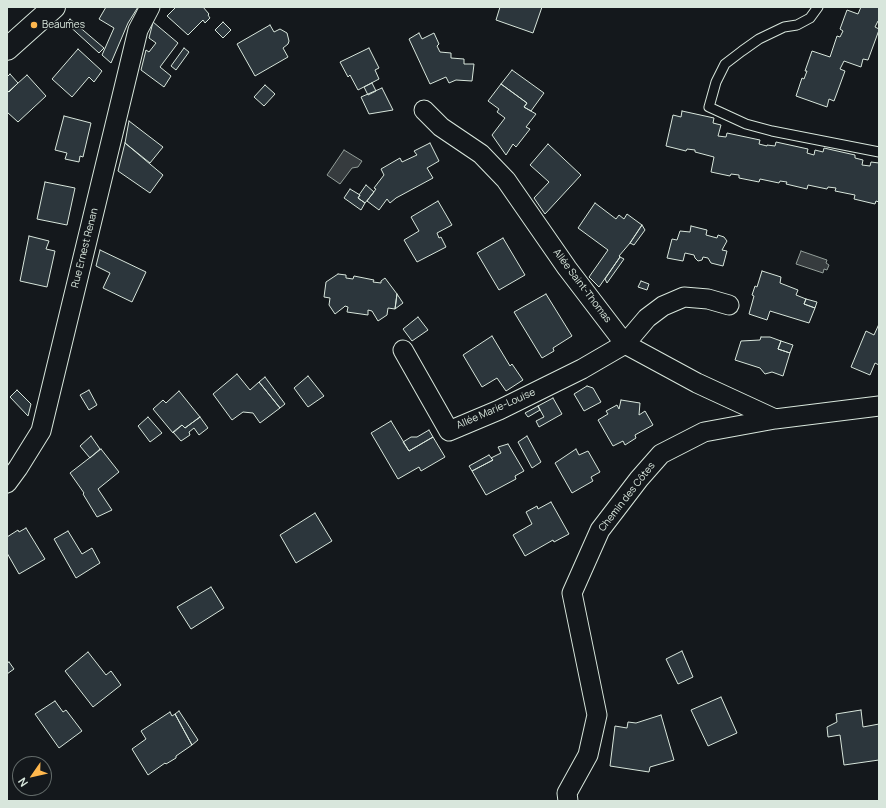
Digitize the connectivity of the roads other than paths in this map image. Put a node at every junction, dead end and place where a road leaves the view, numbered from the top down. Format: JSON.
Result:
{"nodes":[{"id":1,"x":54,"y":7,"type":"edge"},
{"id":2,"x":150,"y":7,"type":"edge"},
{"id":3,"x":818,"y":7,"type":"edge"},
{"id":4,"x":7,"y":49,"type":"edge"},
{"id":5,"x":424,"y":110,"type":"dead end"},
{"id":6,"x":879,"y":152,"type":"edge"},
{"id":7,"x":729,"y":305,"type":"dead end"},
{"id":8,"x":625,"y":344,"type":"junction"},
{"id":9,"x":403,"y":350,"type":"dead end"},
{"id":10,"x":879,"y":406,"type":"edge"},
{"id":11,"x":775,"y":419,"type":"junction"},
{"id":12,"x":7,"y":483,"type":"edge"},
{"id":13,"x":568,"y":801,"type":"edge"}],
"edges":[{"from":1,"to":4,"type":"main road"},
{"from":2,"to":12,"type":"street","name":"Rue Ernest Renan"},
{"from":3,"to":6,"type":"lane"},
{"from":5,"to":8,"type":"street","name":"Allée Saint-Thomas"},
{"from":7,"to":8,"type":"street"},
{"from":8,"to":9,"type":"street","name":"Allée Marie-Louise"},
{"from":8,"to":11,"type":"street","name":"Allée Saint-Thomas"},
{"from":10,"to":11,"type":"street","name":"Chemin des Côtes"},
{"from":11,"to":13,"type":"street","name":"Chemin des Côtes"}]}
